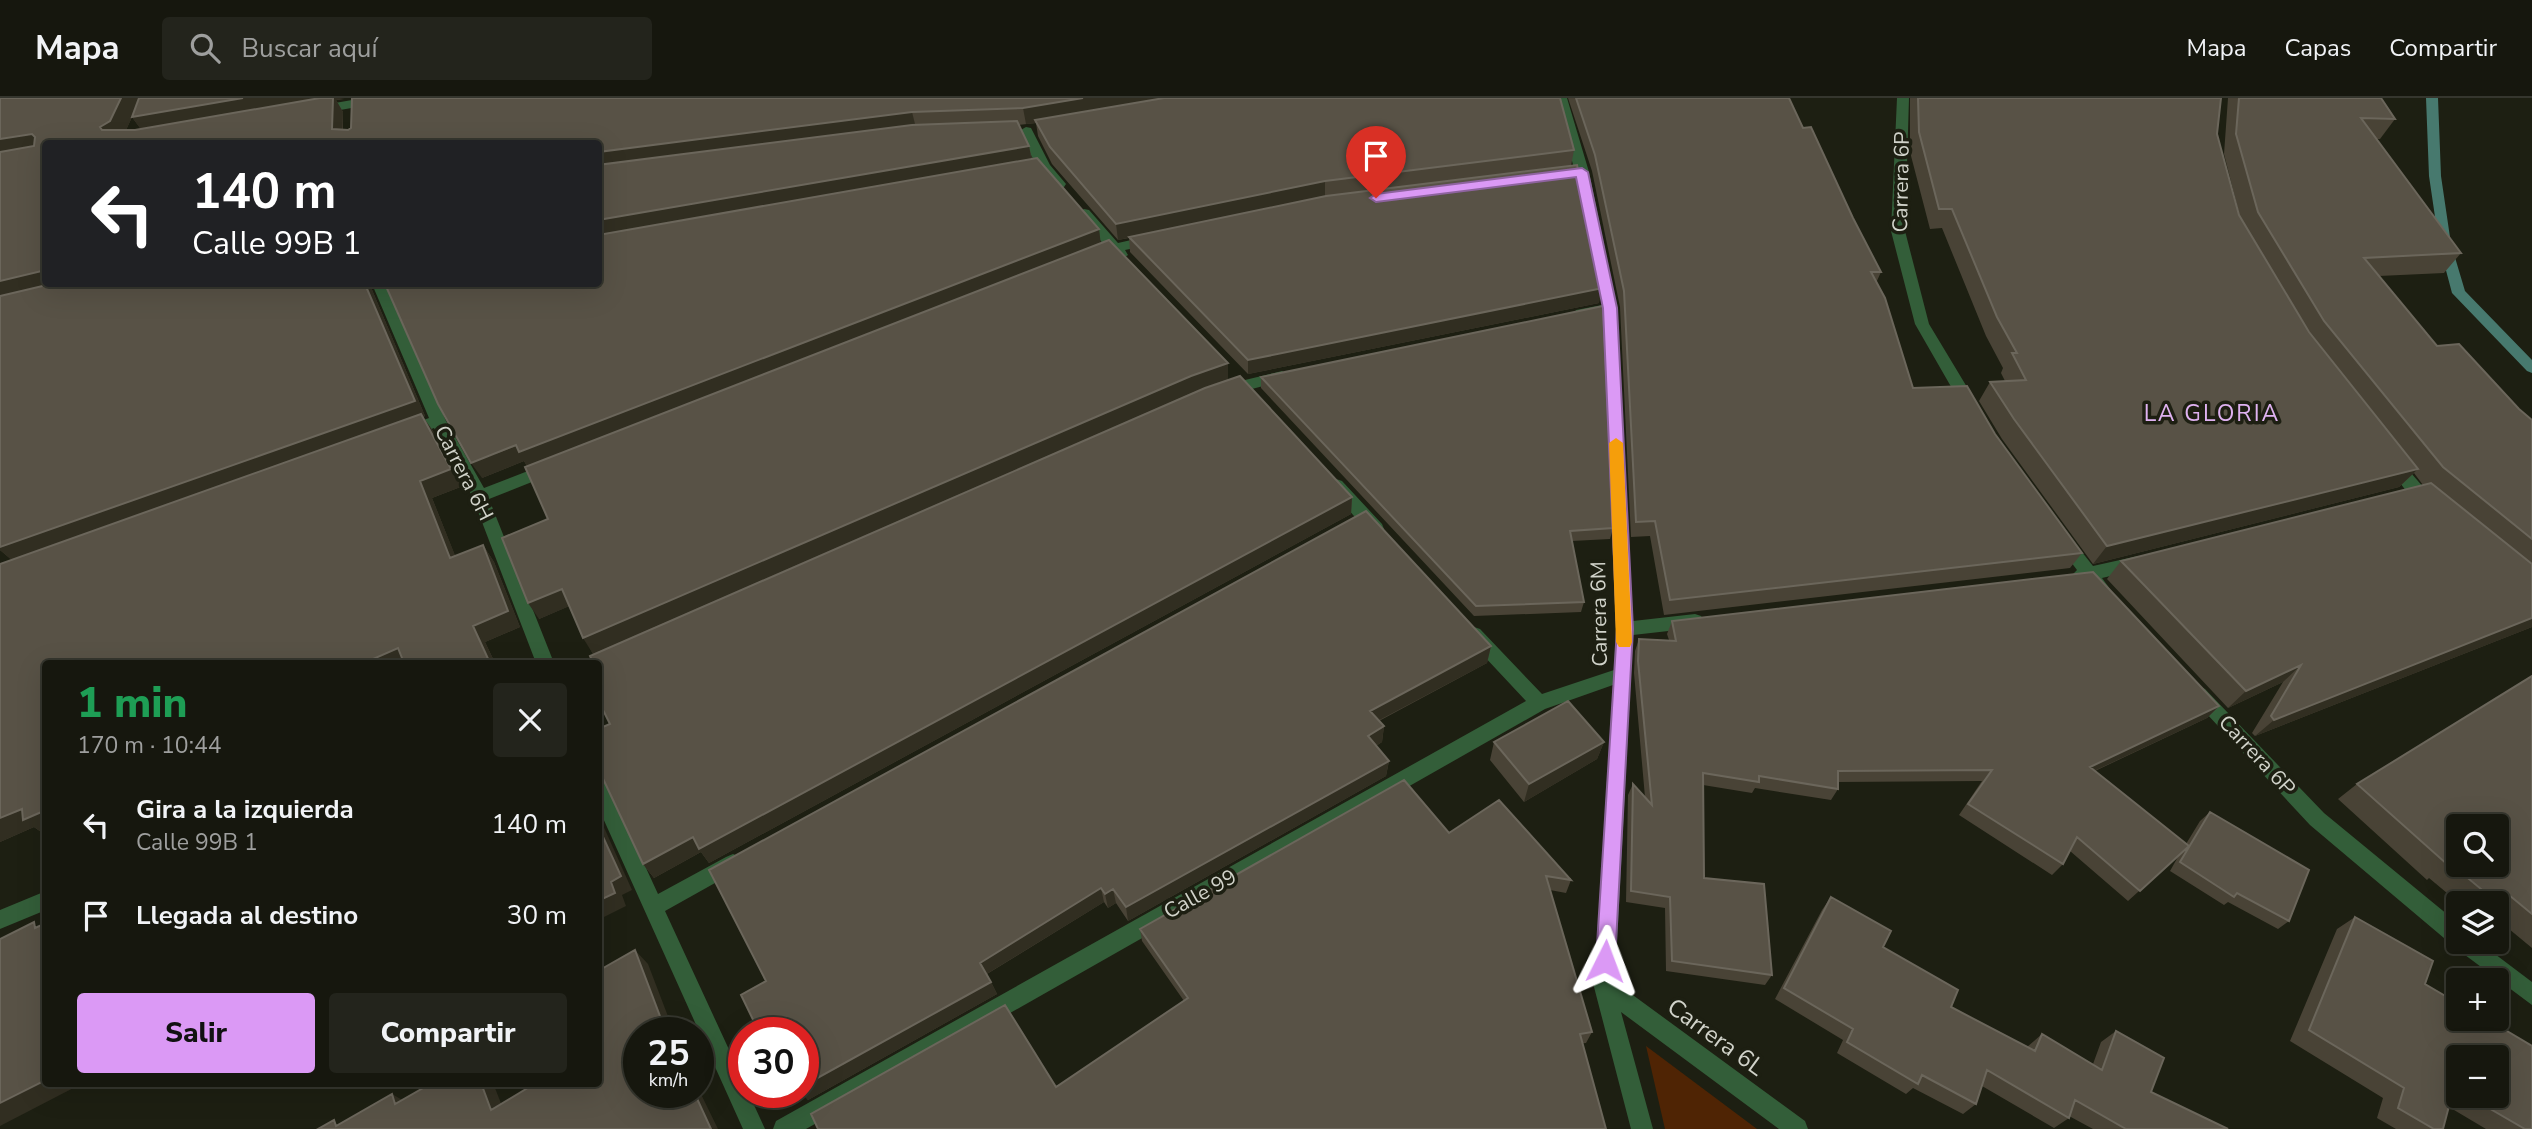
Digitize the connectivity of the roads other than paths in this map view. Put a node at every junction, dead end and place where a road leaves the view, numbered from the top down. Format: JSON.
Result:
{"nodes":[{"id":1,"x":1561,"y":98,"type":"edge"},
{"id":2,"x":1903,"y":98,"type":"edge"},
{"id":3,"x":352,"y":106,"type":"edge"},
{"id":4,"x":297,"y":113,"type":"edge"},
{"id":5,"x":1025,"y":130,"type":"edge"},
{"id":6,"x":1167,"y":237,"type":"edge"},
{"id":7,"x":1114,"y":248,"type":"junction"},
{"id":8,"x":1076,"y":263,"type":"edge"},
{"id":9,"x":1133,"y":267,"type":"edge"},
{"id":10,"x":381,"y":287,"type":"edge"},
{"id":11,"x":1610,"y":308,"type":"junction"},
{"id":12,"x":1569,"y":317,"type":"edge"},
{"id":13,"x":1298,"y":372,"type":"edge"},
{"id":14,"x":1210,"y":396,"type":"edge"},
{"id":15,"x":1979,"y":420,"type":"edge"},
{"id":16,"x":438,"y":421,"type":"junction"},
{"id":17,"x":386,"y":440,"type":"edge"},
{"id":18,"x":2383,"y":450,"type":"edge"},
{"id":19,"x":570,"y":461,"type":"edge"},
{"id":20,"x":1328,"y":476,"type":"edge"},
{"id":21,"x":480,"y":496,"type":"junction"},
{"id":22,"x":2437,"y":509,"type":"edge"},
{"id":23,"x":2057,"y":531,"type":"edge"},
{"id":24,"x":1384,"y":537,"type":"edge"},
{"id":25,"x":2154,"y":559,"type":"edge"},
{"id":26,"x":2088,"y":575,"type":"junction"},
{"id":27,"x":2061,"y":579,"type":"edge"},
{"id":28,"x":2117,"y":606,"type":"edge"},
{"id":29,"x":1707,"y":620,"type":"edge"},
{"id":30,"x":1466,"y":625,"type":"edge"},
{"id":31,"x":1625,"y":629,"type":"junction"},
{"id":32,"x":544,"y":660,"type":"edge"},
{"id":33,"x":1623,"y":674,"type":"junction"},
{"id":34,"x":2183,"y":677,"type":"edge"},
{"id":35,"x":1539,"y":703,"type":"junction"},
{"id":36,"x":602,"y":794,"type":"edge"},
{"id":37,"x":752,"y":853,"type":"edge"},
{"id":38,"x":42,"y":902,"type":"edge"},
{"id":39,"x":654,"y":907,"type":"junction"},
{"id":40,"x":0,"y":920,"type":"edge"},
{"id":41,"x":2446,"y":926,"type":"edge"},
{"id":42,"x":2479,"y":954,"type":"edge"},
{"id":43,"x":1604,"y":987,"type":"junction"},
{"id":44,"x":2532,"y":995,"type":"edge"},
{"id":45,"x":754,"y":1129,"type":"edge"},
{"id":46,"x":784,"y":1129,"type":"edge"},
{"id":47,"x":1643,"y":1129,"type":"edge"},
{"id":48,"x":1797,"y":1129,"type":"edge"}],
"edges":[{"from":1,"to":11,"type":"street","name":"Carrera 6M"},
{"from":2,"to":15,"type":"street","name":"Carrera 6P"},
{"from":3,"to":4,"type":"street"},
{"from":5,"to":7,"type":"street"},
{"from":6,"to":7,"type":"street"},
{"from":7,"to":8,"type":"street"},
{"from":7,"to":9,"type":"street"},
{"from":10,"to":16,"type":"street","name":"Carrera 6H"},
{"from":11,"to":12,"type":"street"},
{"from":11,"to":31,"type":"street","name":"Carrera 6M"},
{"from":13,"to":14,"type":"street"},
{"from":16,"to":17,"type":"street"},
{"from":16,"to":21,"type":"street","name":"Carrera 6H"},
{"from":18,"to":22,"type":"street"},
{"from":19,"to":21,"type":"street"},
{"from":20,"to":24,"type":"street"},
{"from":21,"to":32,"type":"street","name":"Carrera 6H"},
{"from":23,"to":26,"type":"street"},
{"from":25,"to":26,"type":"street"},
{"from":26,"to":27,"type":"street"},
{"from":26,"to":28,"type":"street"},
{"from":29,"to":31,"type":"street"},
{"from":30,"to":35,"type":"street"},
{"from":31,"to":33,"type":"street","name":"Carrera 6M"},
{"from":33,"to":35,"type":"street","name":"Calle 99"},
{"from":33,"to":43,"type":"street","name":"Carrera 6M"},
{"from":34,"to":41,"type":"street","name":"Carrera 6P"},
{"from":35,"to":46,"type":"street","name":"Calle 99"},
{"from":36,"to":39,"type":"street"},
{"from":37,"to":39,"type":"street"},
{"from":38,"to":40,"type":"street"},
{"from":39,"to":45,"type":"street"},
{"from":42,"to":44,"type":"street"},
{"from":43,"to":47,"type":"street","name":"Carrera 6M"},
{"from":43,"to":48,"type":"street","name":"Carrera 6L"}]}
